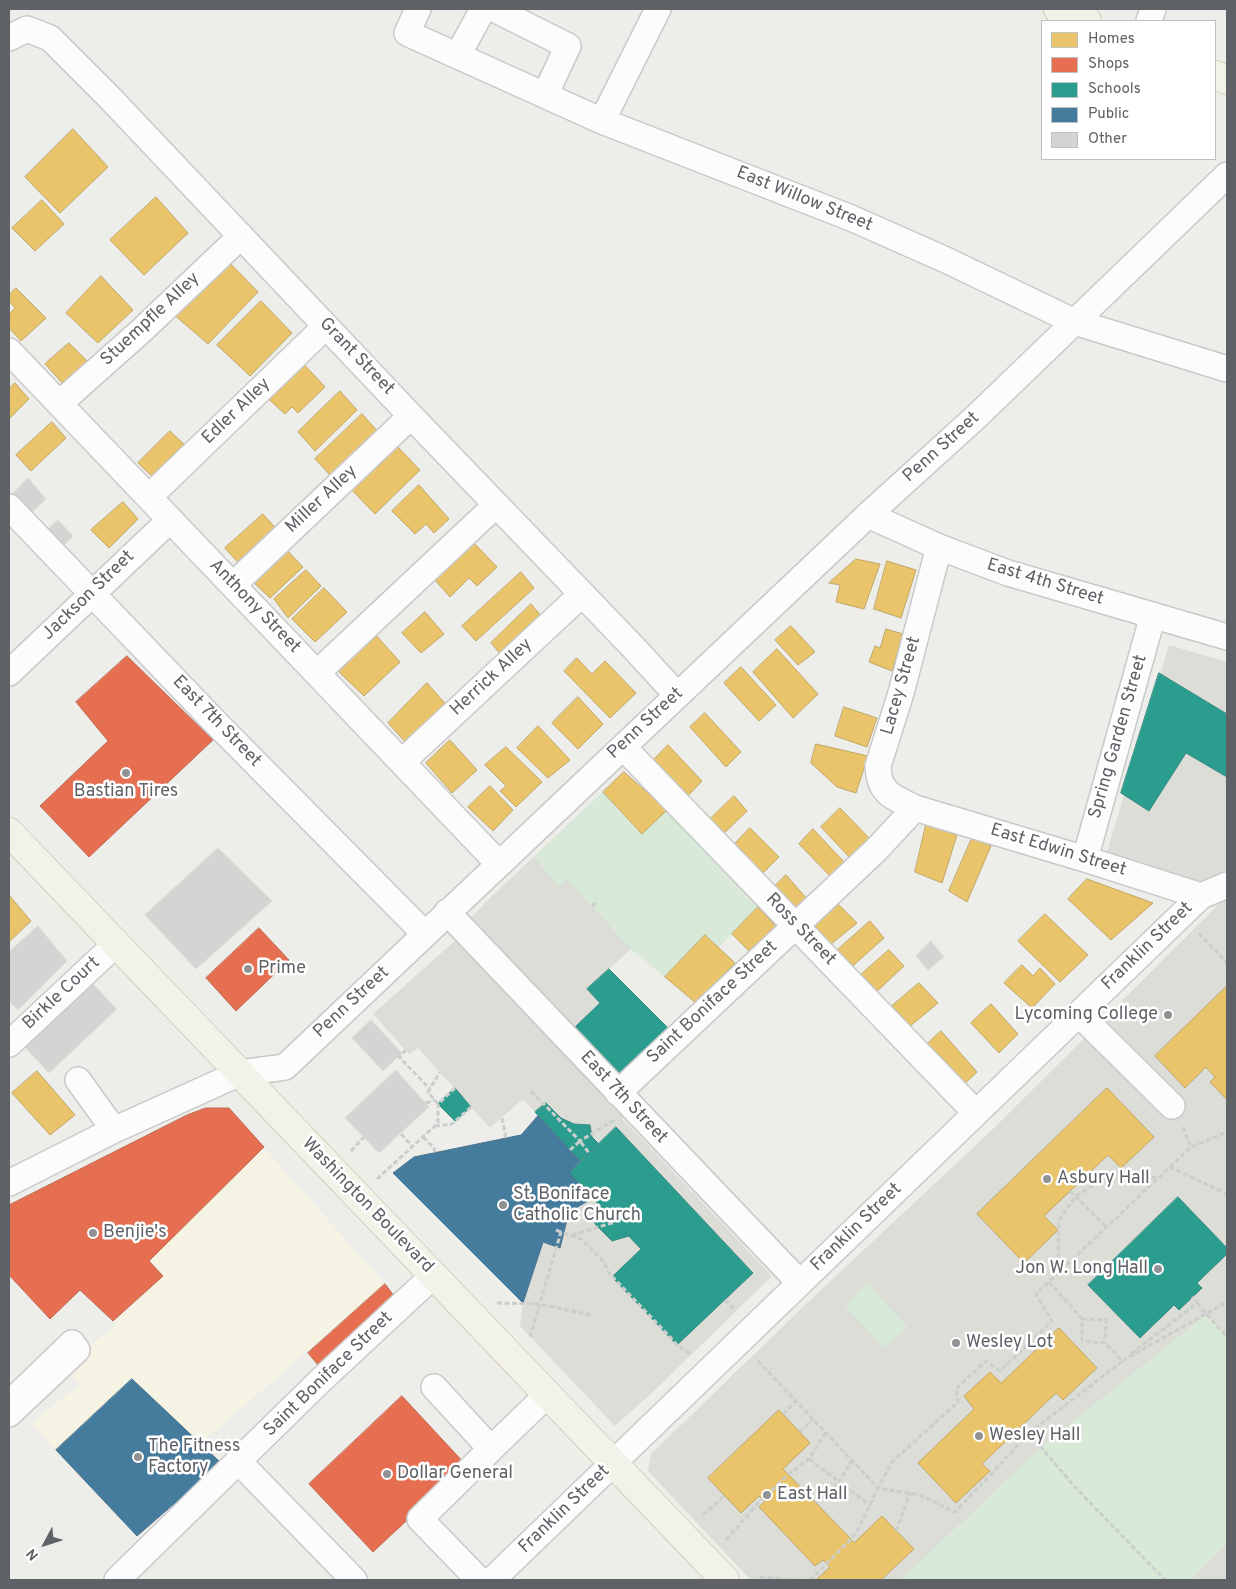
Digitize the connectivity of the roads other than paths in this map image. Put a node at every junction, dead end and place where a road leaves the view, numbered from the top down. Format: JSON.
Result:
{"nodes":[{"id":1,"x":418,"y":9,"type":"edge"},
{"id":2,"x":483,"y":9,"type":"edge"},
{"id":3,"x":494,"y":9,"type":"edge"},
{"id":4,"x":658,"y":9,"type":"edge"},
{"id":5,"x":1058,"y":9,"type":"edge"},
{"id":6,"x":1085,"y":20,"type":"edge"},
{"id":7,"x":18,"y":33,"type":"edge"},
{"id":8,"x":458,"y":55,"type":"junction"},
{"id":9,"x":545,"y":95,"type":"junction"},
{"id":10,"x":602,"y":122,"type":"junction"},
{"id":11,"x":1227,"y":175,"type":"edge"},
{"id":12,"x":241,"y":236,"type":"junction"},
{"id":13,"x":1075,"y":322,"type":"junction"},
{"id":14,"x":326,"y":326,"type":"junction"},
{"id":15,"x":9,"y":351,"type":"edge"},
{"id":16,"x":1227,"y":369,"type":"edge"},
{"id":17,"x":60,"y":403,"type":"junction"},
{"id":18,"x":411,"y":416,"type":"junction"},
{"id":19,"x":149,"y":497,"type":"junction"},
{"id":20,"x":496,"y":504,"type":"junction"},
{"id":21,"x":9,"y":507,"type":"edge"},
{"id":22,"x":868,"y":515,"type":"junction"},
{"id":23,"x":170,"y":520,"type":"junction"},
{"id":24,"x":939,"y":548,"type":"junction"},
{"id":25,"x":233,"y":585,"type":"junction"},
{"id":26,"x":92,"y":594,"type":"junction"},
{"id":27,"x":582,"y":594,"type":"junction"},
{"id":28,"x":1153,"y":615,"type":"junction"},
{"id":29,"x":1227,"y":637,"type":"edge"},
{"id":30,"x":9,"y":673,"type":"edge"},
{"id":31,"x":317,"y":673,"type":"junction"},
{"id":32,"x":677,"y":695,"type":"junction"},
{"id":33,"x":623,"y":747,"type":"junction"},
{"id":34,"x":402,"y":762,"type":"junction"},
{"id":35,"x":915,"y":808,"type":"junction"},
{"id":36,"x":9,"y":832,"type":"edge"},
{"id":37,"x":1085,"y":859,"type":"junction"},
{"id":38,"x":498,"y":864,"type":"junction"},
{"id":39,"x":1227,"y":885,"type":"edge"},
{"id":40,"x":1201,"y":896,"type":"junction"},
{"id":41,"x":447,"y":912,"type":"junction"},
{"id":42,"x":796,"y":926,"type":"junction"},
{"id":43,"x":425,"y":934,"type":"junction"},
{"id":44,"x":116,"y":944,"type":"junction"},
{"id":45,"x":1079,"y":1014,"type":"junction"},
{"id":46,"x":9,"y":1044,"type":"edge"},
{"id":47,"x":240,"y":1073,"type":"junction"},
{"id":48,"x":78,"y":1080,"type":"dead end"},
{"id":49,"x":618,"y":1093,"type":"junction"},
{"id":50,"x":976,"y":1113,"type":"junction"},
{"id":51,"x":1176,"y":1115,"type":"road end"},
{"id":52,"x":114,"y":1130,"type":"junction"},
{"id":53,"x":9,"y":1183,"type":"edge"},
{"id":54,"x":434,"y":1275,"type":"junction"},
{"id":55,"x":800,"y":1283,"type":"junction"},
{"id":56,"x":434,"y":1387,"type":"dead end"},
{"id":57,"x":548,"y":1394,"type":"junction"},
{"id":58,"x":9,"y":1404,"type":"edge"},
{"id":59,"x":9,"y":1414,"type":"edge"},
{"id":60,"x":491,"y":1449,"type":"junction"},
{"id":61,"x":239,"y":1462,"type":"junction"},
{"id":62,"x":614,"y":1463,"type":"junction"},
{"id":63,"x":117,"y":1580,"type":"edge"},
{"id":64,"x":354,"y":1580,"type":"edge"},
{"id":65,"x":478,"y":1580,"type":"edge"},
{"id":66,"x":492,"y":1580,"type":"edge"},
{"id":67,"x":725,"y":1580,"type":"edge"}],
"edges":[{"from":1,"to":8,"type":"street","name":"East Willow Street"},
{"from":2,"to":8,"type":"street"},
{"from":3,"to":9,"type":"street"},
{"from":4,"to":10,"type":"street"},
{"from":5,"to":6,"type":"main road"},
{"from":7,"to":12,"type":"street","name":"Grant Street"},
{"from":8,"to":9,"type":"street","name":"East Willow Street"},
{"from":9,"to":10,"type":"street","name":"East Willow Street"},
{"from":10,"to":13,"type":"street","name":"East Willow Street"},
{"from":11,"to":13,"type":"street","name":"Penn Street"},
{"from":12,"to":14,"type":"street","name":"Grant Street"},
{"from":12,"to":17,"type":"street","name":"Stuempfle Alley"},
{"from":13,"to":16,"type":"street","name":"East Willow Street"},
{"from":13,"to":22,"type":"street","name":"Penn Street"},
{"from":14,"to":18,"type":"street","name":"Grant Street"},
{"from":14,"to":19,"type":"street","name":"Edler Alley"},
{"from":15,"to":17,"type":"street","name":"Anthony Street"},
{"from":17,"to":19,"type":"street","name":"Anthony Street"},
{"from":18,"to":20,"type":"street","name":"Grant Street"},
{"from":18,"to":25,"type":"street","name":"Miller Alley"},
{"from":19,"to":23,"type":"street","name":"Anthony Street"},
{"from":20,"to":27,"type":"street","name":"Grant Street"},
{"from":20,"to":31,"type":"street"},
{"from":21,"to":26,"type":"street","name":"East 7th Street"},
{"from":22,"to":24,"type":"street","name":"East 4th Street"},
{"from":22,"to":32,"type":"street","name":"Penn Street"},
{"from":23,"to":25,"type":"street","name":"Anthony Street"},
{"from":23,"to":26,"type":"street","name":"Jackson Street"},
{"from":24,"to":28,"type":"street","name":"East 4th Street"},
{"from":24,"to":35,"type":"street","name":"Lacey Street"},
{"from":25,"to":31,"type":"street","name":"Anthony Street"},
{"from":26,"to":30,"type":"street","name":"Jackson Street"},
{"from":26,"to":43,"type":"street","name":"East 7th Street"},
{"from":27,"to":32,"type":"street","name":"Grant Street"},
{"from":27,"to":34,"type":"street","name":"Herrick Alley"},
{"from":28,"to":29,"type":"street","name":"East 4th Street"},
{"from":28,"to":37,"type":"street","name":"Spring Garden Street"},
{"from":31,"to":34,"type":"street","name":"Anthony Street"},
{"from":32,"to":33,"type":"street","name":"Penn Street"},
{"from":33,"to":38,"type":"street","name":"Penn Street"},
{"from":33,"to":42,"type":"street","name":"Ross Street"},
{"from":34,"to":38,"type":"street","name":"Anthony Street"},
{"from":35,"to":37,"type":"street","name":"East Edwin Street"},
{"from":35,"to":42,"type":"street","name":"Saint Boniface Street"},
{"from":36,"to":44,"type":"main road","name":"Washington Boulevard"},
{"from":37,"to":40,"type":"street","name":"East Edwin Street"},
{"from":38,"to":41,"type":"street","name":"Penn Street"},
{"from":39,"to":40,"type":"street","name":"Franklin Street"},
{"from":40,"to":45,"type":"street","name":"Franklin Street"},
{"from":41,"to":43,"type":"street","name":"Penn Street"},
{"from":41,"to":49,"type":"street","name":"East 7th Street"},
{"from":42,"to":49,"type":"street","name":"Saint Boniface Street"},
{"from":42,"to":50,"type":"street","name":"Ross Street"},
{"from":43,"to":47,"type":"street","name":"Penn Street"},
{"from":44,"to":46,"type":"street","name":"Birkle Court"},
{"from":44,"to":47,"type":"main road","name":"Washington Boulevard"},
{"from":45,"to":50,"type":"street","name":"Franklin Street"},
{"from":45,"to":51,"type":"street"},
{"from":47,"to":52,"type":"street","name":"Penn Street"},
{"from":47,"to":54,"type":"main road","name":"Washington Boulevard"},
{"from":48,"to":52,"type":"street"},
{"from":49,"to":55,"type":"street","name":"East 7th Street"},
{"from":50,"to":55,"type":"street","name":"Franklin Street"},
{"from":52,"to":53,"type":"street","name":"Penn Street"},
{"from":54,"to":57,"type":"main road","name":"Washington Boulevard"},
{"from":54,"to":61,"type":"street","name":"Saint Boniface Street"},
{"from":55,"to":62,"type":"street","name":"Franklin Street"},
{"from":56,"to":60,"type":"street"},
{"from":57,"to":60,"type":"street"},
{"from":57,"to":62,"type":"main road","name":"Washington Boulevard"},
{"from":58,"to":59,"type":"street"},
{"from":60,"to":65,"type":"street"},
{"from":61,"to":63,"type":"street","name":"Saint Boniface Street"},
{"from":61,"to":64,"type":"street"},
{"from":62,"to":66,"type":"street","name":"Franklin Street"},
{"from":62,"to":67,"type":"main road","name":"Washington Boulevard"}]}
